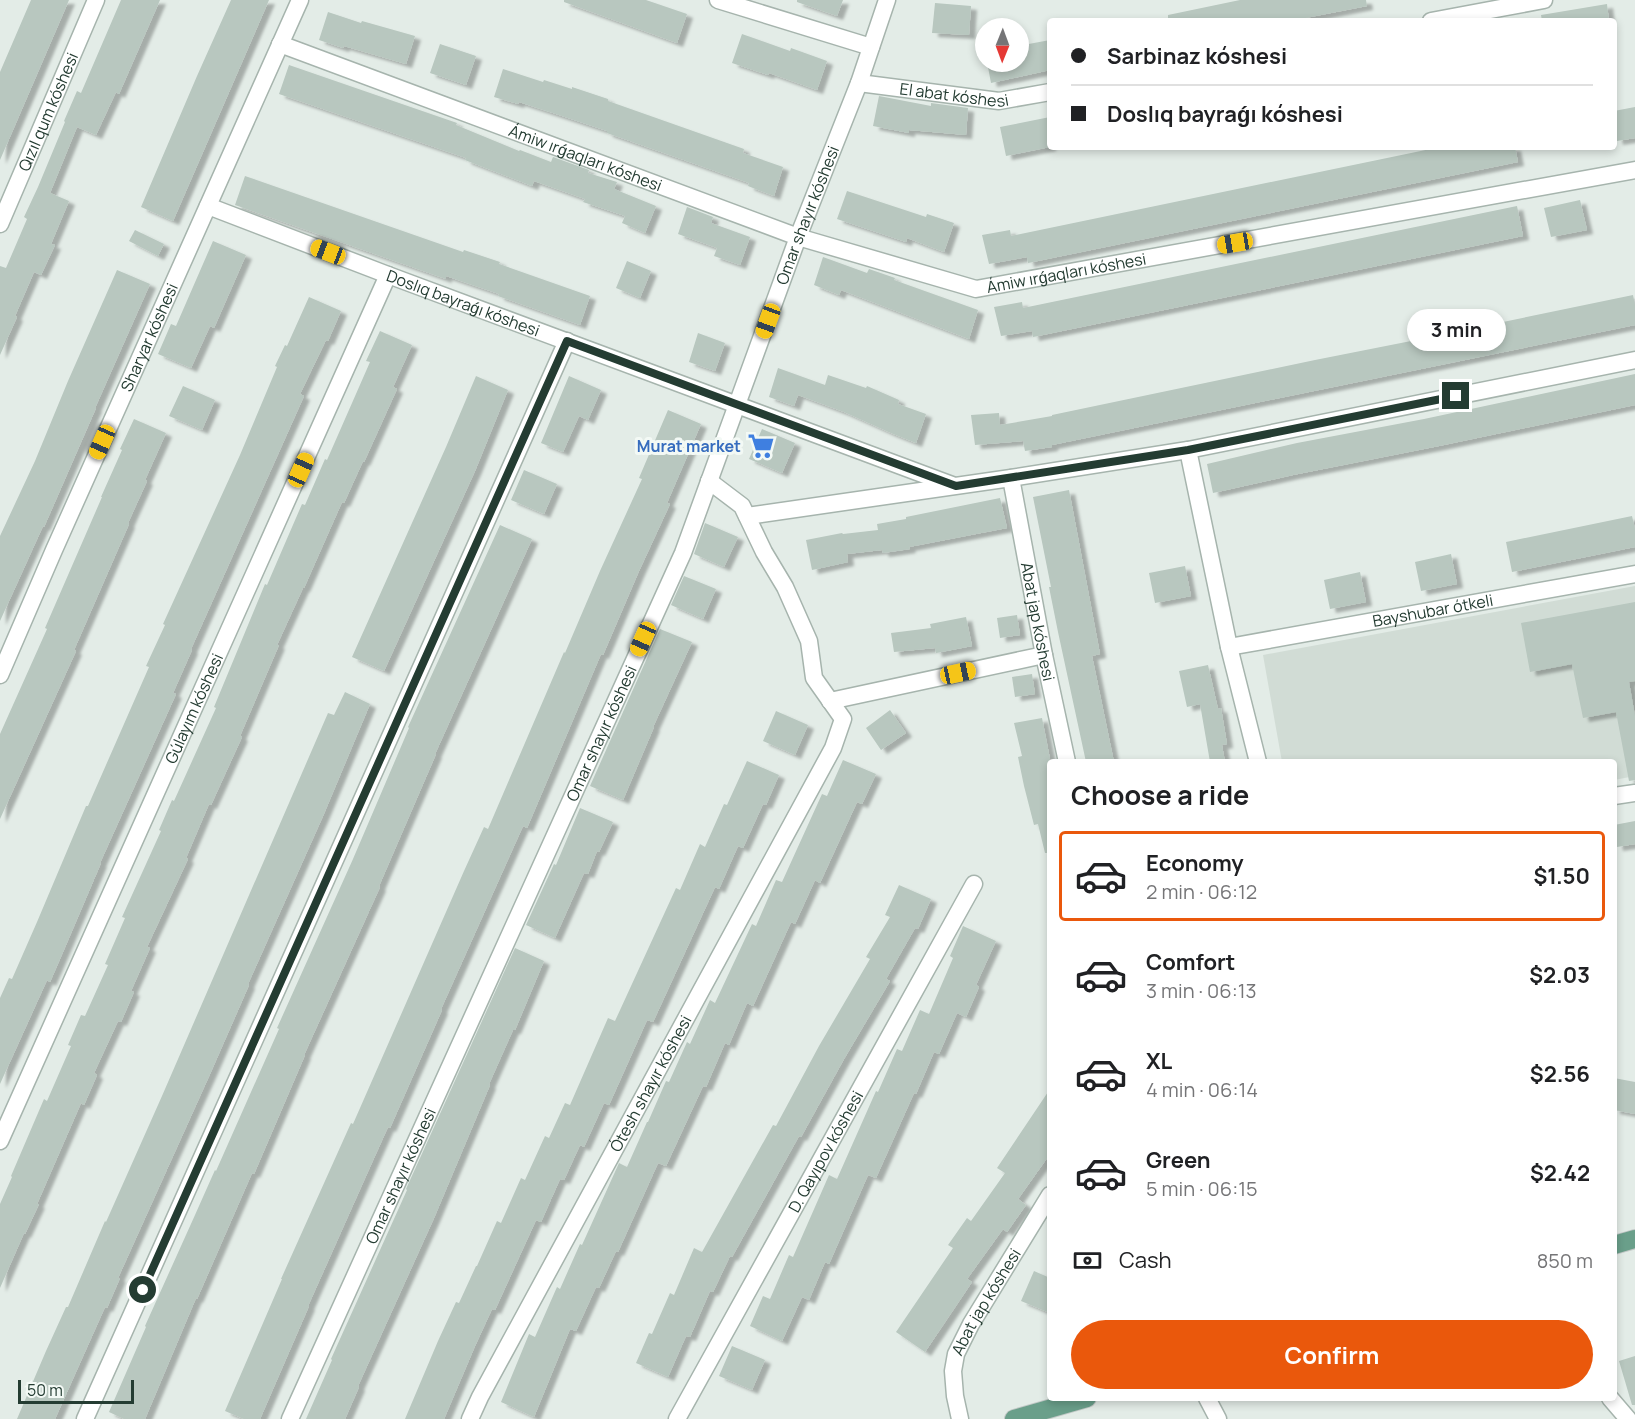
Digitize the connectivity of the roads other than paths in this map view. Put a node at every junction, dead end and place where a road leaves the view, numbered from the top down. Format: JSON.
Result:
{"nodes":[{"id":1,"x":96,"y":0,"type":"edge"},
{"id":2,"x":300,"y":0,"type":"edge"},
{"id":3,"x":718,"y":0,"type":"edge"},
{"id":4,"x":888,"y":0,"type":"edge"},
{"id":5,"x":1544,"y":0,"type":"edge"},
{"id":6,"x":1447,"y":18,"type":"edge"},
{"id":7,"x":280,"y":44,"type":"junction"},
{"id":8,"x":872,"y":47,"type":"junction"},
{"id":9,"x":859,"y":83,"type":"junction"},
{"id":10,"x":1047,"y":93,"type":"edge"},
{"id":11,"x":1635,"y":170,"type":"edge"},
{"id":12,"x":5,"y":203,"type":"edge"},
{"id":13,"x":208,"y":206,"type":"junction"},
{"id":14,"x":0,"y":224,"type":"edge"},
{"id":15,"x":798,"y":237,"type":"junction"},
{"id":16,"x":388,"y":275,"type":"junction"},
{"id":17,"x":567,"y":341,"type":"junction"},
{"id":18,"x":1635,"y":360,"type":"edge"},
{"id":19,"x":737,"y":405,"type":"junction"},
{"id":20,"x":1188,"y":450,"type":"junction"},
{"id":21,"x":1011,"y":478,"type":"junction"},
{"id":22,"x":709,"y":481,"type":"junction"},
{"id":23,"x":956,"y":486,"type":"junction"},
{"id":24,"x":747,"y":516,"type":"junction"},
{"id":25,"x":1635,"y":574,"type":"edge"},
{"id":26,"x":1229,"y":647,"type":"junction"},
{"id":27,"x":1044,"y":655,"type":"junction"},
{"id":28,"x":0,"y":675,"type":"edge"},
{"id":29,"x":830,"y":701,"type":"junction"},
{"id":30,"x":1066,"y":759,"type":"edge"},
{"id":31,"x":1257,"y":759,"type":"edge"},
{"id":32,"x":1635,"y":793,"type":"edge"},
{"id":33,"x":1617,"y":796,"type":"edge"},
{"id":34,"x":974,"y":884,"type":"dead end"},
{"id":35,"x":0,"y":1141,"type":"edge"},
{"id":36,"x":1047,"y":1200,"type":"edge"},
{"id":37,"x":1635,"y":1239,"type":"edge"},
{"id":38,"x":1617,"y":1244,"type":"edge"},
{"id":39,"x":1077,"y":1401,"type":"edge"},
{"id":40,"x":1209,"y":1401,"type":"edge"},
{"id":41,"x":1613,"y":1401,"type":"edge"},
{"id":42,"x":85,"y":1419,"type":"edge"},
{"id":43,"x":290,"y":1419,"type":"edge"},
{"id":44,"x":470,"y":1419,"type":"edge"},
{"id":45,"x":677,"y":1419,"type":"edge"},
{"id":46,"x":960,"y":1419,"type":"edge"},
{"id":47,"x":1014,"y":1419,"type":"edge"},
{"id":48,"x":1218,"y":1419,"type":"edge"},
{"id":49,"x":1628,"y":1419,"type":"edge"}],
"edges":[{"from":1,"to":12,"type":"street","name":"Qızıl qum kóshesi"},
{"from":2,"to":7,"type":"street","name":"Sharyar kóshesi"},
{"from":3,"to":8,"type":"street"},
{"from":4,"to":8,"type":"street","name":"Omar shayır kóshesi"},
{"from":5,"to":6,"type":"street"},
{"from":7,"to":13,"type":"street","name":"Sharyar kóshesi"},
{"from":7,"to":15,"type":"street","name":"Ámiw ırǵaqları kóshesi"},
{"from":8,"to":9,"type":"street","name":"Omar shayır kóshesi"},
{"from":9,"to":10,"type":"street","name":"El abat kóshesi"},
{"from":9,"to":15,"type":"street","name":"Omar shayır kóshesi"},
{"from":11,"to":15,"type":"street","name":"Ámiw ırǵaqları kóshesi"},
{"from":12,"to":14,"type":"street","name":"Qızıl qum kóshesi"},
{"from":13,"to":16,"type":"street","name":"Doslıq bayraǵı kóshesi"},
{"from":13,"to":28,"type":"street","name":"Sharyar kóshesi"},
{"from":15,"to":19,"type":"street","name":"Omar shayır kóshesi"},
{"from":16,"to":17,"type":"street","name":"Doslıq bayraǵı kóshesi"},
{"from":16,"to":35,"type":"street","name":"Gúlayım kóshesi"},
{"from":17,"to":19,"type":"street","name":"Doslıq bayraǵı kóshesi"},
{"from":17,"to":42,"type":"street"},
{"from":18,"to":20,"type":"street","name":"Doslıq bayraǵı kóshesi"},
{"from":19,"to":22,"type":"street","name":"Omar shayır kóshesi"},
{"from":19,"to":23,"type":"street","name":"Doslıq bayraǵı kóshesi"},
{"from":20,"to":21,"type":"street","name":"Doslıq bayraǵı kóshesi"},
{"from":20,"to":26,"type":"street"},
{"from":21,"to":23,"type":"street","name":"Doslıq bayraǵı kóshesi"},
{"from":21,"to":27,"type":"street","name":"Abat jap kóshesi"},
{"from":22,"to":24,"type":"street"},
{"from":22,"to":43,"type":"street","name":"Omar shayır kóshesi"},
{"from":23,"to":24,"type":"street","name":"Doslıq bayraǵı kóshesi"},
{"from":24,"to":29,"type":"street"},
{"from":25,"to":26,"type":"street","name":"Bayshubar ótkeli"},
{"from":26,"to":31,"type":"street"},
{"from":27,"to":29,"type":"street"},
{"from":27,"to":30,"type":"street","name":"Abat jap kóshesi"},
{"from":29,"to":44,"type":"street","name":"Ótesh shayır kóshesi"},
{"from":32,"to":33,"type":"street"},
{"from":34,"to":45,"type":"street","name":"D. Qayıpov kóshesi"},
{"from":36,"to":46,"type":"street","name":"Abat jap kóshesi"},
{"from":37,"to":38,"type":"main road"},
{"from":39,"to":47,"type":"main road"},
{"from":40,"to":48,"type":"street"},
{"from":41,"to":49,"type":"street"}]}
